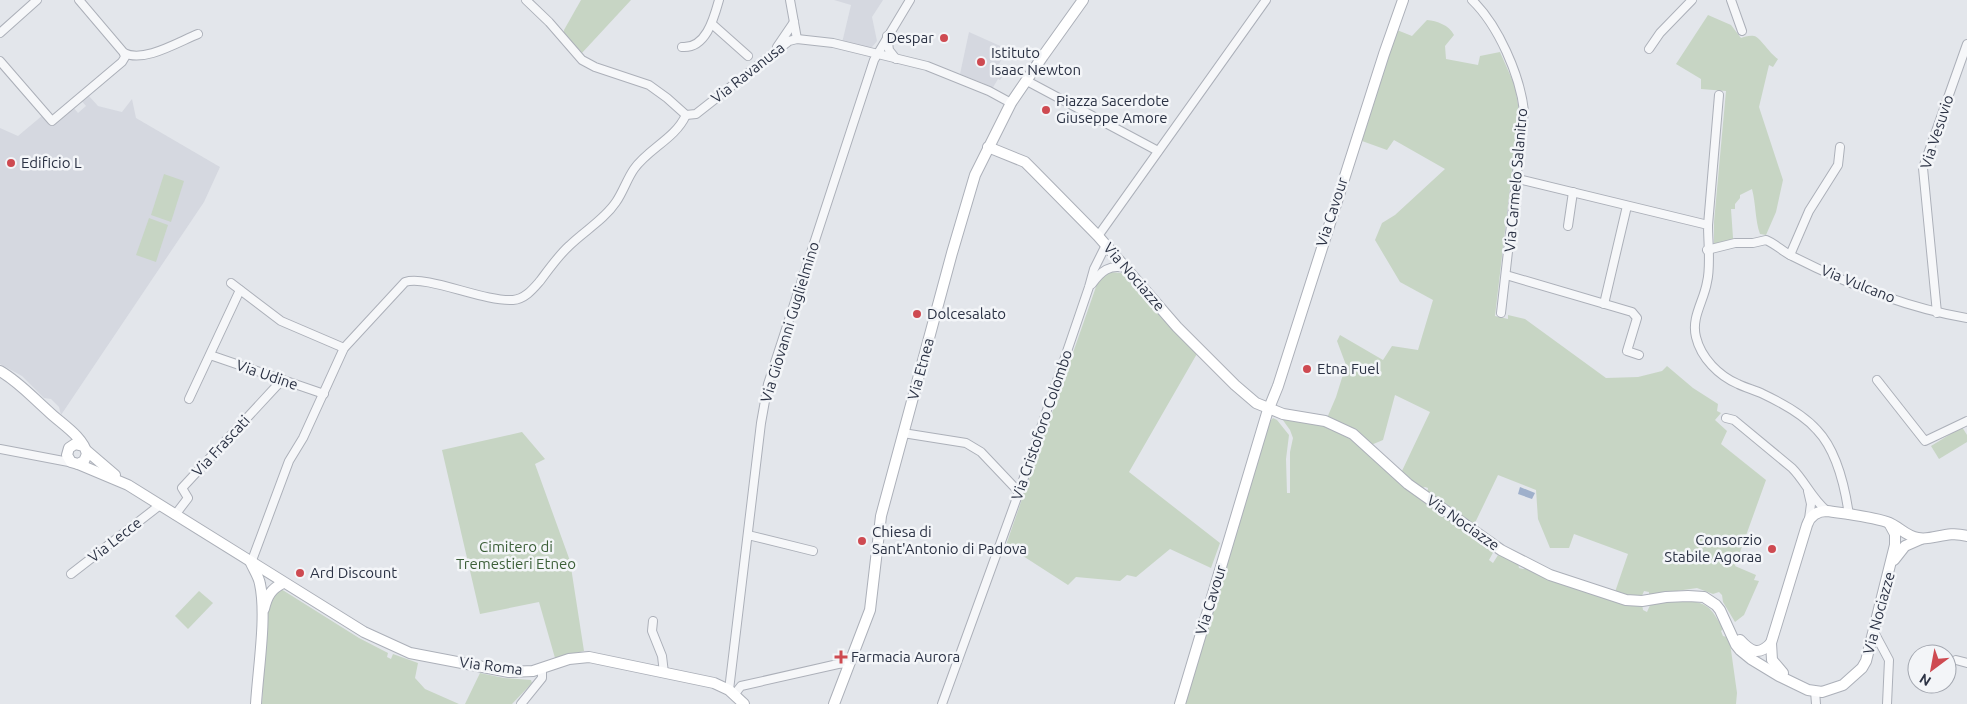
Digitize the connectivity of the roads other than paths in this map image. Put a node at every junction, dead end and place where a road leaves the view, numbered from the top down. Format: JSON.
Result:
{"nodes":[{"id":1,"x":37,"y":0,"type":"edge"},
{"id":2,"x":79,"y":0,"type":"edge"},
{"id":3,"x":526,"y":0,"type":"edge"},
{"id":4,"x":719,"y":0,"type":"edge"},
{"id":5,"x":790,"y":0,"type":"edge"},
{"id":6,"x":910,"y":0,"type":"edge"},
{"id":7,"x":1083,"y":0,"type":"edge"},
{"id":8,"x":1266,"y":0,"type":"edge"},
{"id":9,"x":1398,"y":0,"type":"edge"},
{"id":10,"x":1403,"y":0,"type":"edge"},
{"id":11,"x":1472,"y":0,"type":"edge"},
{"id":12,"x":1692,"y":0,"type":"edge"},
{"id":13,"x":1731,"y":0,"type":"edge"},
{"id":14,"x":794,"y":22,"type":"junction"},
{"id":15,"x":712,"y":24,"type":"junction"},
{"id":16,"x":1742,"y":31,"type":"dead end"},
{"id":17,"x":0,"y":33,"type":"edge"},
{"id":18,"x":198,"y":34,"type":"dead end"},
{"id":19,"x":887,"y":35,"type":"junction"},
{"id":20,"x":797,"y":39,"type":"junction"},
{"id":21,"x":1967,"y":44,"type":"edge"},
{"id":22,"x":682,"y":47,"type":"dead end"},
{"id":23,"x":1649,"y":49,"type":"dead end"},
{"id":24,"x":124,"y":53,"type":"junction"},
{"id":25,"x":773,"y":54,"type":"junction"},
{"id":26,"x":876,"y":54,"type":"junction"},
{"id":27,"x":1384,"y":54,"type":"junction"},
{"id":28,"x":748,"y":56,"type":"dead end"},
{"id":29,"x":896,"y":59,"type":"junction"},
{"id":30,"x":0,"y":61,"type":"edge"},
{"id":31,"x":1027,"y":80,"type":"junction"},
{"id":32,"x":1719,"y":95,"type":"dead end"},
{"id":33,"x":1011,"y":103,"type":"junction"},
{"id":34,"x":686,"y":115,"type":"junction"},
{"id":35,"x":988,"y":147,"type":"junction"},
{"id":36,"x":1840,"y":147,"type":"dead end"},
{"id":37,"x":1158,"y":151,"type":"junction"},
{"id":38,"x":1518,"y":179,"type":"junction"},
{"id":39,"x":1573,"y":192,"type":"junction"},
{"id":40,"x":1627,"y":206,"type":"junction"},
{"id":41,"x":1708,"y":225,"type":"junction"},
{"id":42,"x":1568,"y":226,"type":"dead end"},
{"id":43,"x":1098,"y":236,"type":"junction"},
{"id":44,"x":1106,"y":245,"type":"junction"},
{"id":45,"x":1707,"y":250,"type":"junction"},
{"id":46,"x":1790,"y":256,"type":"junction"},
{"id":47,"x":1115,"y":261,"type":"junction"},
{"id":48,"x":1506,"y":275,"type":"junction"},
{"id":49,"x":231,"y":283,"type":"dead end"},
{"id":50,"x":1089,"y":287,"type":"junction"},
{"id":51,"x":240,"y":290,"type":"junction"},
{"id":52,"x":1604,"y":304,"type":"junction"},
{"id":53,"x":1501,"y":313,"type":"dead end"},
{"id":54,"x":1937,"y":313,"type":"junction"},
{"id":55,"x":1967,"y":318,"type":"edge"},
{"id":56,"x":344,"y":348,"type":"junction"},
{"id":57,"x":1639,"y":354,"type":"dead end"},
{"id":58,"x":210,"y":355,"type":"junction"},
{"id":59,"x":0,"y":371,"type":"edge"},
{"id":60,"x":282,"y":380,"type":"junction"},
{"id":61,"x":1877,"y":380,"type":"dead end"},
{"id":62,"x":324,"y":394,"type":"junction"},
{"id":63,"x":189,"y":399,"type":"dead end"},
{"id":64,"x":1269,"y":409,"type":"junction"},
{"id":65,"x":48,"y":412,"type":"junction"},
{"id":66,"x":1726,"y":418,"type":"dead end"},
{"id":67,"x":1967,"y":420,"type":"edge"},
{"id":68,"x":903,"y":434,"type":"junction"},
{"id":69,"x":85,"y":448,"type":"junction"},
{"id":70,"x":0,"y":449,"type":"edge"},
{"id":71,"x":68,"y":450,"type":"junction"},
{"id":72,"x":42,"y":458,"type":"junction"},
{"id":73,"x":76,"y":464,"type":"junction"},
{"id":74,"x":1804,"y":482,"type":"junction"},
{"id":75,"x":128,"y":485,"type":"junction"},
{"id":76,"x":1019,"y":492,"type":"junction"},
{"id":77,"x":160,"y":505,"type":"junction"},
{"id":78,"x":1827,"y":511,"type":"junction"},
{"id":79,"x":175,"y":515,"type":"junction"},
{"id":80,"x":1849,"y":515,"type":"junction"},
{"id":81,"x":1809,"y":520,"type":"junction"},
{"id":82,"x":1885,"y":522,"type":"junction"},
{"id":83,"x":748,"y":536,"type":"junction"},
{"id":84,"x":1967,"y":536,"type":"edge"},
{"id":85,"x":1922,"y":539,"type":"junction"},
{"id":86,"x":813,"y":551,"type":"dead end"},
{"id":87,"x":1892,"y":562,"type":"junction"},
{"id":88,"x":251,"y":563,"type":"junction"},
{"id":89,"x":71,"y":574,"type":"dead end"},
{"id":90,"x":270,"y":574,"type":"junction"},
{"id":91,"x":260,"y":583,"type":"junction"},
{"id":92,"x":283,"y":583,"type":"junction"},
{"id":93,"x":266,"y":598,"type":"junction"},
{"id":94,"x":653,"y":621,"type":"dead end"},
{"id":95,"x":262,"y":622,"type":"junction"},
{"id":96,"x":1731,"y":630,"type":"junction"},
{"id":97,"x":1874,"y":632,"type":"junction"},
{"id":98,"x":1771,"y":643,"type":"junction"},
{"id":99,"x":849,"y":663,"type":"junction"},
{"id":100,"x":542,"y":668,"type":"junction"},
{"id":101,"x":664,"y":673,"type":"junction"},
{"id":102,"x":1791,"y":680,"type":"junction"},
{"id":103,"x":1815,"y":691,"type":"junction"},
{"id":104,"x":732,"y":692,"type":"junction"},
{"id":105,"x":256,"y":704,"type":"edge"},
{"id":106,"x":521,"y":704,"type":"edge"},
{"id":107,"x":744,"y":704,"type":"edge"},
{"id":108,"x":834,"y":704,"type":"edge"},
{"id":109,"x":942,"y":704,"type":"edge"},
{"id":110,"x":1180,"y":704,"type":"edge"},
{"id":111,"x":1816,"y":704,"type":"edge"},
{"id":112,"x":1887,"y":704,"type":"edge"}],
"edges":[{"from":1,"to":17,"type":"street"},
{"from":2,"to":24,"type":"street"},
{"from":3,"to":34,"type":"street"},
{"from":4,"to":15,"type":"street"},
{"from":5,"to":14,"type":"street"},
{"from":6,"to":19,"type":"street","name":"Via Giovanni Guglielmino"},
{"from":7,"to":31,"type":"street","name":"Via Etnea"},
{"from":8,"to":37,"type":"street"},
{"from":9,"to":27,"type":"street","name":"Via Cavour"},
{"from":10,"to":27,"type":"street","name":"Via Cavour"},
{"from":11,"to":38,"type":"street","name":"Via Carmelo Salanitro"},
{"from":12,"to":23,"type":"street"},
{"from":13,"to":16,"type":"street"},
{"from":14,"to":20,"type":"street"},
{"from":14,"to":25,"type":"street"},
{"from":15,"to":22,"type":"street"},
{"from":15,"to":28,"type":"street"},
{"from":18,"to":24,"type":"street"},
{"from":19,"to":26,"type":"street","name":"Via Giovanni Guglielmino"},
{"from":19,"to":29,"type":"street"},
{"from":20,"to":25,"type":"street","name":"Via Ravanusa"},
{"from":20,"to":26,"type":"street","name":"Via Ravanusa"},
{"from":21,"to":54,"type":"street","name":"Via Vesuvio"},
{"from":24,"to":30,"type":"street"},
{"from":25,"to":34,"type":"street","name":"Via Ravanusa"},
{"from":26,"to":29,"type":"street","name":"Via Ravanusa"},
{"from":26,"to":83,"type":"street","name":"Via Giovanni Guglielmino"},
{"from":27,"to":64,"type":"street","name":"Via Cavour"},
{"from":29,"to":33,"type":"street","name":"Via Ravanusa"},
{"from":31,"to":33,"type":"street","name":"Via Etnea"},
{"from":31,"to":37,"type":"street"},
{"from":32,"to":41,"type":"street"},
{"from":33,"to":35,"type":"street","name":"Via Etnea"},
{"from":34,"to":56,"type":"street"},
{"from":35,"to":43,"type":"street","name":"Via Nociazze"},
{"from":35,"to":68,"type":"street","name":"Via Etnea"},
{"from":36,"to":46,"type":"street"},
{"from":37,"to":43,"type":"street"},
{"from":38,"to":39,"type":"street"},
{"from":38,"to":48,"type":"street","name":"Via Carmelo Salanitro"},
{"from":39,"to":40,"type":"street"},
{"from":39,"to":42,"type":"street"},
{"from":40,"to":41,"type":"street"},
{"from":40,"to":52,"type":"street"},
{"from":41,"to":45,"type":"street"},
{"from":43,"to":44,"type":"street","name":"Via Nociazze"},
{"from":44,"to":47,"type":"street","name":"Via Nociazze"},
{"from":44,"to":50,"type":"street","name":"Via Cristoforo Colombo"},
{"from":45,"to":46,"type":"street","name":"Via Vulcano"},
{"from":45,"to":80,"type":"street"},
{"from":46,"to":54,"type":"street","name":"Via Vulcano"},
{"from":47,"to":50,"type":"street"},
{"from":47,"to":64,"type":"street","name":"Via Nociazze"},
{"from":48,"to":52,"type":"street"},
{"from":48,"to":53,"type":"street","name":"Via Carmelo Salanitro"},
{"from":49,"to":51,"type":"street"},
{"from":50,"to":76,"type":"street","name":"Via Cristoforo Colombo"},
{"from":51,"to":56,"type":"street"},
{"from":51,"to":58,"type":"street"},
{"from":52,"to":57,"type":"street"},
{"from":54,"to":55,"type":"street","name":"Via Vulcano"},
{"from":56,"to":62,"type":"street"},
{"from":58,"to":60,"type":"street","name":"Via Udine"},
{"from":58,"to":63,"type":"street"},
{"from":59,"to":65,"type":"street"},
{"from":60,"to":62,"type":"street","name":"Via Udine"},
{"from":60,"to":79,"type":"street","name":"Via Frascati"},
{"from":61,"to":67,"type":"street"},
{"from":62,"to":88,"type":"street"},
{"from":64,"to":96,"type":"street","name":"Via Nociazze"},
{"from":64,"to":110,"type":"street","name":"Via Cavour"},
{"from":65,"to":69,"type":"street"},
{"from":65,"to":71,"type":"street"},
{"from":66,"to":74,"type":"street"},
{"from":68,"to":76,"type":"street"},
{"from":68,"to":99,"type":"street","name":"Via Etnea"},
{"from":69,"to":71,"type":"street"},
{"from":69,"to":73,"type":"street"},
{"from":69,"to":75,"type":"street"},
{"from":70,"to":72,"type":"street"},
{"from":71,"to":72,"type":"street"},
{"from":71,"to":73,"type":"street"},
{"from":72,"to":73,"type":"street"},
{"from":73,"to":75,"type":"street"},
{"from":74,"to":78,"type":"street"},
{"from":74,"to":81,"type":"street"},
{"from":75,"to":77,"type":"street","name":"Via Roma"},
{"from":76,"to":109,"type":"street","name":"Via Cristoforo Colombo"},
{"from":77,"to":79,"type":"street","name":"Via Roma"},
{"from":77,"to":89,"type":"street","name":"Via Lecce"},
{"from":78,"to":80,"type":"street"},
{"from":78,"to":81,"type":"street"},
{"from":79,"to":88,"type":"street","name":"Via Roma"},
{"from":80,"to":82,"type":"street"},
{"from":81,"to":98,"type":"street"},
{"from":82,"to":85,"type":"street"},
{"from":82,"to":87,"type":"street","name":"Via Nociazze"},
{"from":83,"to":86,"type":"street"},
{"from":83,"to":104,"type":"street","name":"Via Giovanni Guglielmino"},
{"from":84,"to":85,"type":"street"},
{"from":85,"to":87,"type":"street"},
{"from":87,"to":97,"type":"street","name":"Via Nociazze"},
{"from":88,"to":90,"type":"street","name":"Via Roma"},
{"from":88,"to":91,"type":"street"},
{"from":90,"to":91,"type":"street"},
{"from":90,"to":92,"type":"street","name":"Via Roma"},
{"from":90,"to":93,"type":"street"},
{"from":91,"to":95,"type":"street"},
{"from":92,"to":93,"type":"street"},
{"from":92,"to":100,"type":"street","name":"Via Roma"},
{"from":93,"to":95,"type":"street"},
{"from":94,"to":101,"type":"street"},
{"from":95,"to":105,"type":"street"},
{"from":96,"to":98,"type":"street"},
{"from":96,"to":102,"type":"street","name":"Via Nociazze"},
{"from":97,"to":103,"type":"street","name":"Via Nociazze"},
{"from":97,"to":112,"type":"street"},
{"from":98,"to":102,"type":"street"},
{"from":99,"to":104,"type":"street"},
{"from":99,"to":108,"type":"street","name":"Via Etnea"},
{"from":100,"to":101,"type":"street","name":"Via Roma"},
{"from":100,"to":106,"type":"street"},
{"from":101,"to":104,"type":"street","name":"Via Roma"},
{"from":102,"to":103,"type":"street","name":"Via Nociazze"},
{"from":103,"to":111,"type":"street"},
{"from":104,"to":107,"type":"street","name":"Via Roma"}]}
